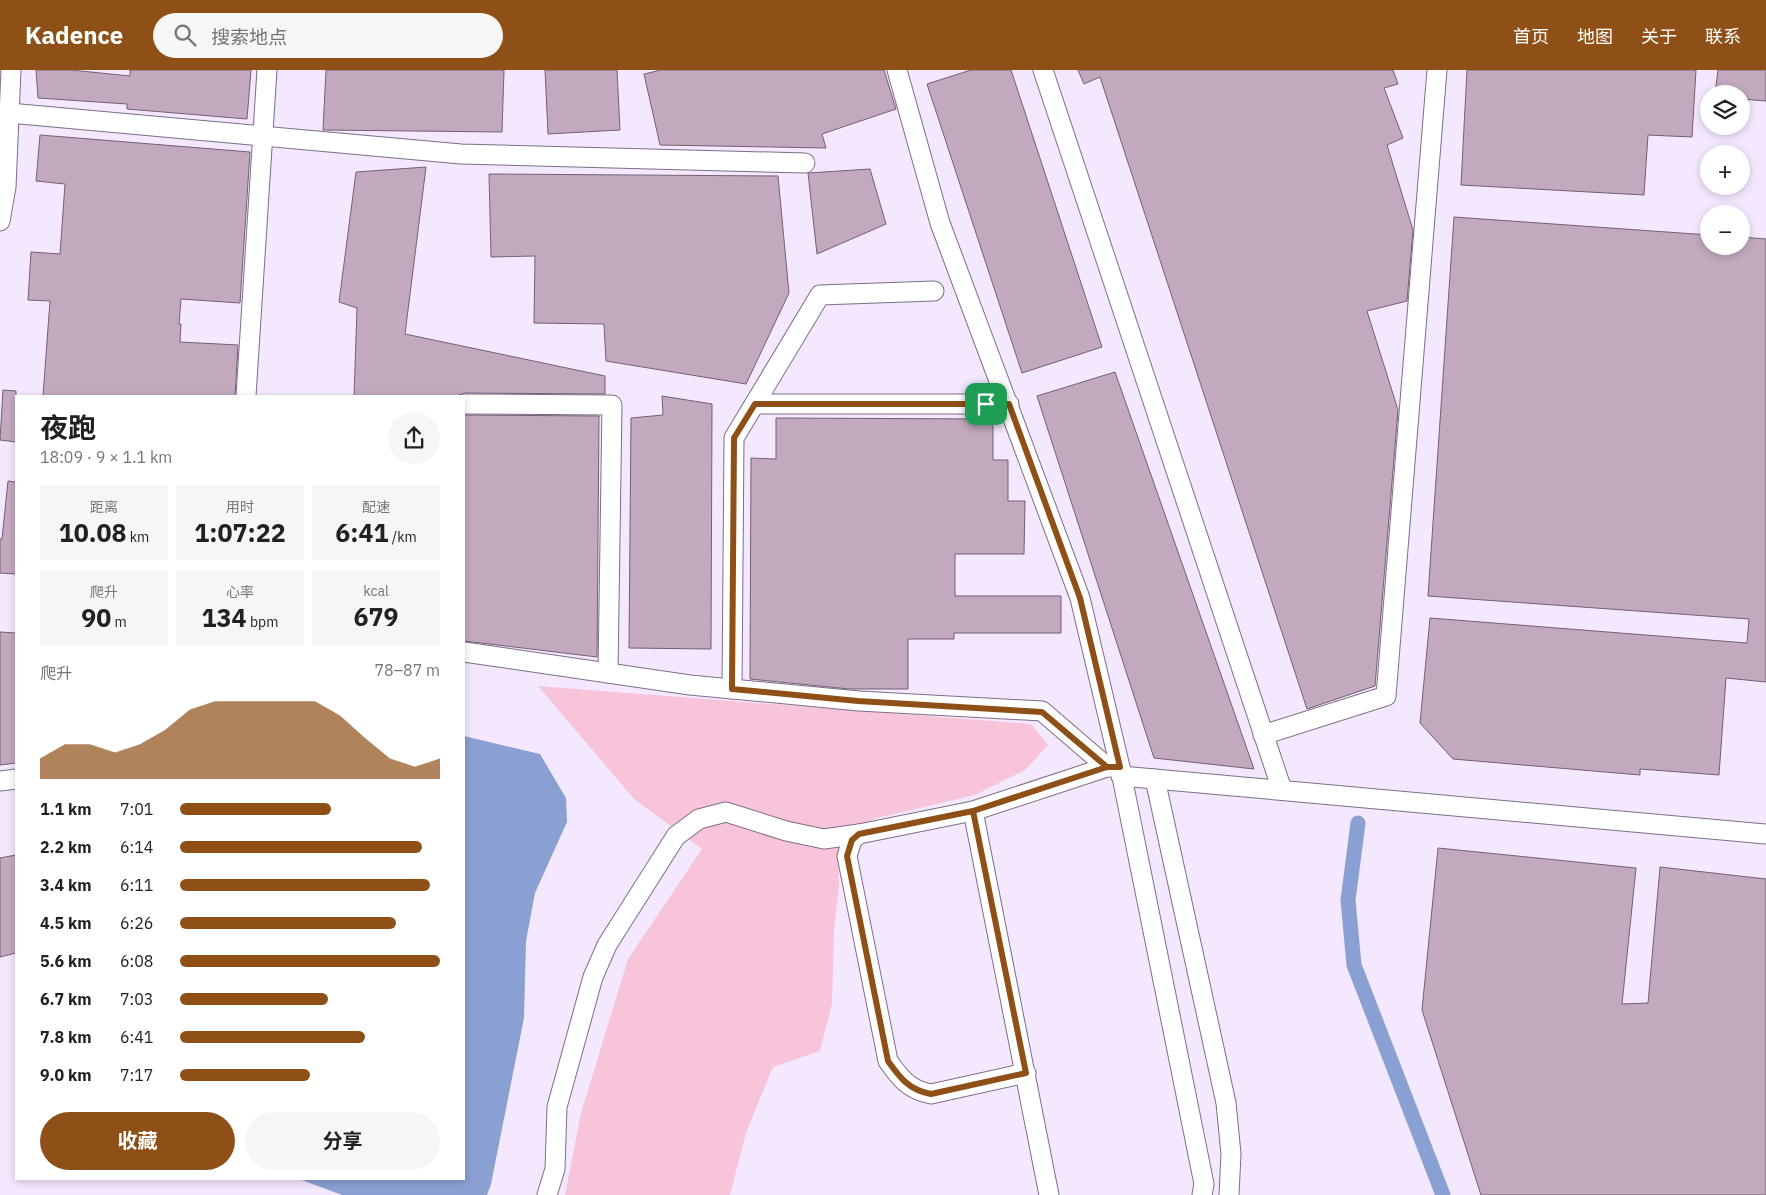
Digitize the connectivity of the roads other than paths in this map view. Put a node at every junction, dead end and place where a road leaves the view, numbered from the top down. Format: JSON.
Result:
{"nodes":[{"id":1,"x":11,"y":70,"type":"edge"},
{"id":2,"x":268,"y":70,"type":"edge"},
{"id":3,"x":897,"y":70,"type":"edge"},
{"id":4,"x":1044,"y":70,"type":"edge"},
{"id":5,"x":1437,"y":70,"type":"edge"},
{"id":6,"x":9,"y":113,"type":"junction"},
{"id":7,"x":263,"y":136,"type":"junction"},
{"id":8,"x":805,"y":163,"type":"dead end"},
{"id":9,"x":0,"y":222,"type":"edge"},
{"id":10,"x":934,"y":291,"type":"dead end"},
{"id":11,"x":246,"y":395,"type":"edge"},
{"id":12,"x":465,"y":404,"type":"edge"},
{"id":13,"x":755,"y":404,"type":"junction"},
{"id":14,"x":1009,"y":404,"type":"junction"},
{"id":15,"x":465,"y":652,"type":"edge"},
{"id":16,"x":608,"y":673,"type":"junction"},
{"id":17,"x":732,"y":689,"type":"junction"},
{"id":18,"x":1263,"y":735,"type":"junction"},
{"id":19,"x":1116,"y":770,"type":"junction"},
{"id":20,"x":15,"y":779,"type":"edge"},
{"id":21,"x":1154,"y":779,"type":"junction"},
{"id":22,"x":0,"y":781,"type":"edge"},
{"id":23,"x":1282,"y":790,"type":"junction"},
{"id":24,"x":973,"y":811,"type":"junction"},
{"id":25,"x":859,"y":834,"type":"junction"},
{"id":26,"x":1766,"y":834,"type":"edge"},
{"id":27,"x":1026,"y":1073,"type":"junction"},
{"id":28,"x":547,"y":1195,"type":"edge"},
{"id":29,"x":1049,"y":1195,"type":"edge"},
{"id":30,"x":1202,"y":1195,"type":"edge"},
{"id":31,"x":1229,"y":1195,"type":"edge"}],
"edges":[{"from":1,"to":6,"type":"street"},
{"from":2,"to":7,"type":"street"},
{"from":3,"to":14,"type":"street"},
{"from":4,"to":18,"type":"street"},
{"from":5,"to":18,"type":"street"},
{"from":6,"to":7,"type":"street"},
{"from":6,"to":9,"type":"street"},
{"from":7,"to":8,"type":"street"},
{"from":7,"to":11,"type":"street"},
{"from":10,"to":13,"type":"street"},
{"from":12,"to":16,"type":"street"},
{"from":13,"to":14,"type":"street"},
{"from":13,"to":17,"type":"street"},
{"from":14,"to":19,"type":"street"},
{"from":15,"to":16,"type":"street"},
{"from":16,"to":17,"type":"street"},
{"from":17,"to":19,"type":"street"},
{"from":18,"to":23,"type":"street"},
{"from":19,"to":21,"type":"street"},
{"from":19,"to":24,"type":"street"},
{"from":19,"to":30,"type":"street"},
{"from":20,"to":22,"type":"street"},
{"from":21,"to":23,"type":"street"},
{"from":21,"to":31,"type":"street"},
{"from":23,"to":26,"type":"street"},
{"from":24,"to":25,"type":"street"},
{"from":24,"to":27,"type":"street"},
{"from":25,"to":27,"type":"street"},
{"from":25,"to":28,"type":"street"},
{"from":27,"to":29,"type":"street"}]}
